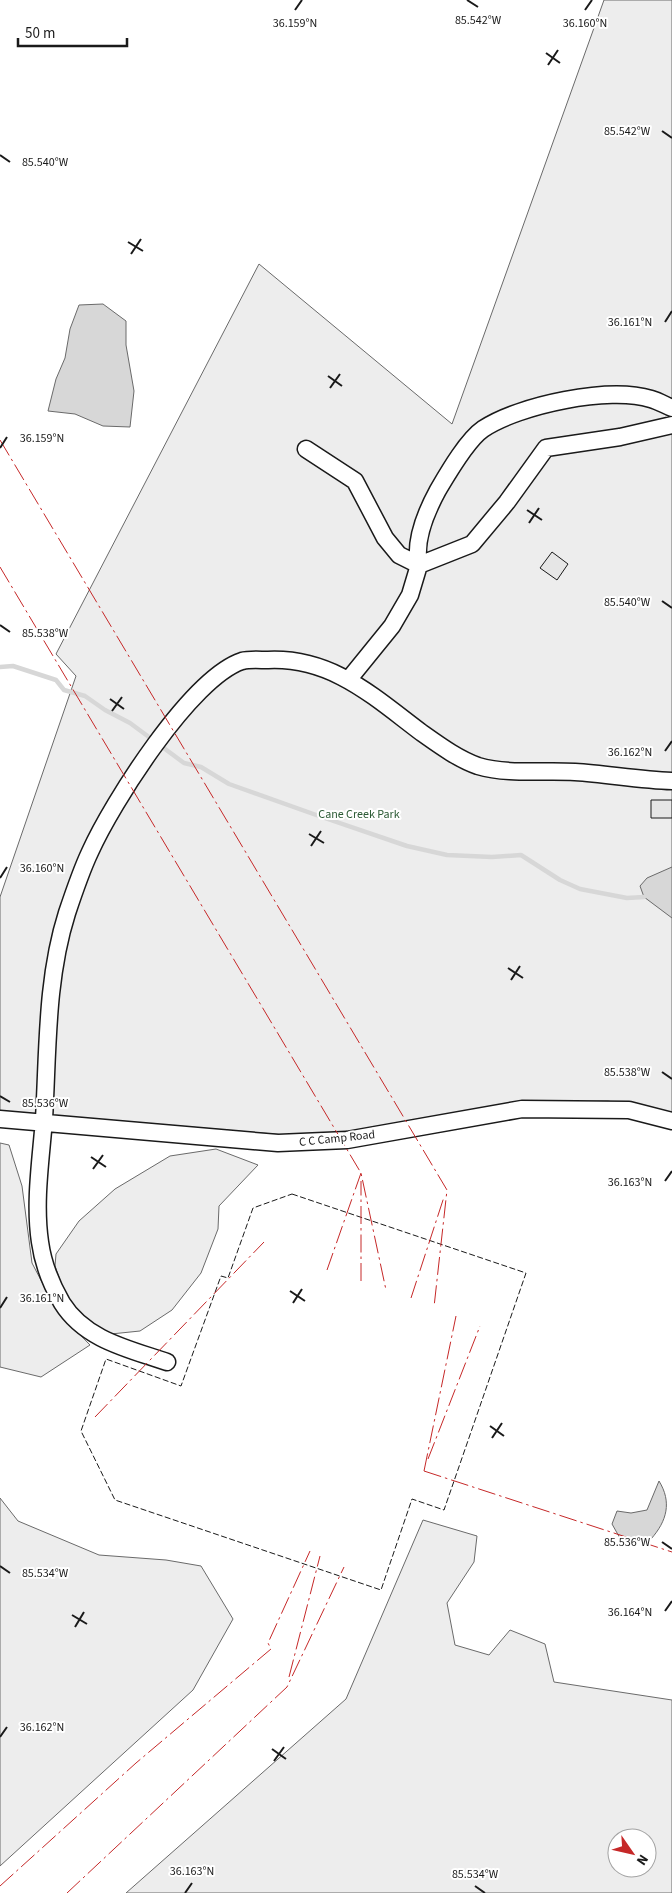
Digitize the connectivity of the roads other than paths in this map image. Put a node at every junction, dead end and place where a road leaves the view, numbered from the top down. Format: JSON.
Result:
{"nodes":[{"id":1,"x":672,"y":408,"type":"edge"},
{"id":2,"x":672,"y":425,"type":"edge"},
{"id":3,"x":306,"y":449,"type":"dead end"},
{"id":4,"x":419,"y":566,"type":"junction"},
{"id":5,"x":350,"y":679,"type":"junction"},
{"id":6,"x":672,"y":781,"type":"edge"},
{"id":7,"x":0,"y":1119,"type":"edge"},
{"id":8,"x":44,"y":1121,"type":"junction"},
{"id":9,"x":672,"y":1121,"type":"edge"},
{"id":10,"x":167,"y":1362,"type":"dead end"}],
"edges":[{"from":1,"to":4,"type":"street"},
{"from":2,"to":4,"type":"street"},
{"from":3,"to":4,"type":"street"},
{"from":4,"to":5,"type":"street"},
{"from":5,"to":6,"type":"street"},
{"from":5,"to":8,"type":"street"},
{"from":7,"to":8,"type":"street","name":"C C Camp Road"},
{"from":8,"to":9,"type":"street","name":"C C Camp Road"},
{"from":8,"to":10,"type":"street"}]}
